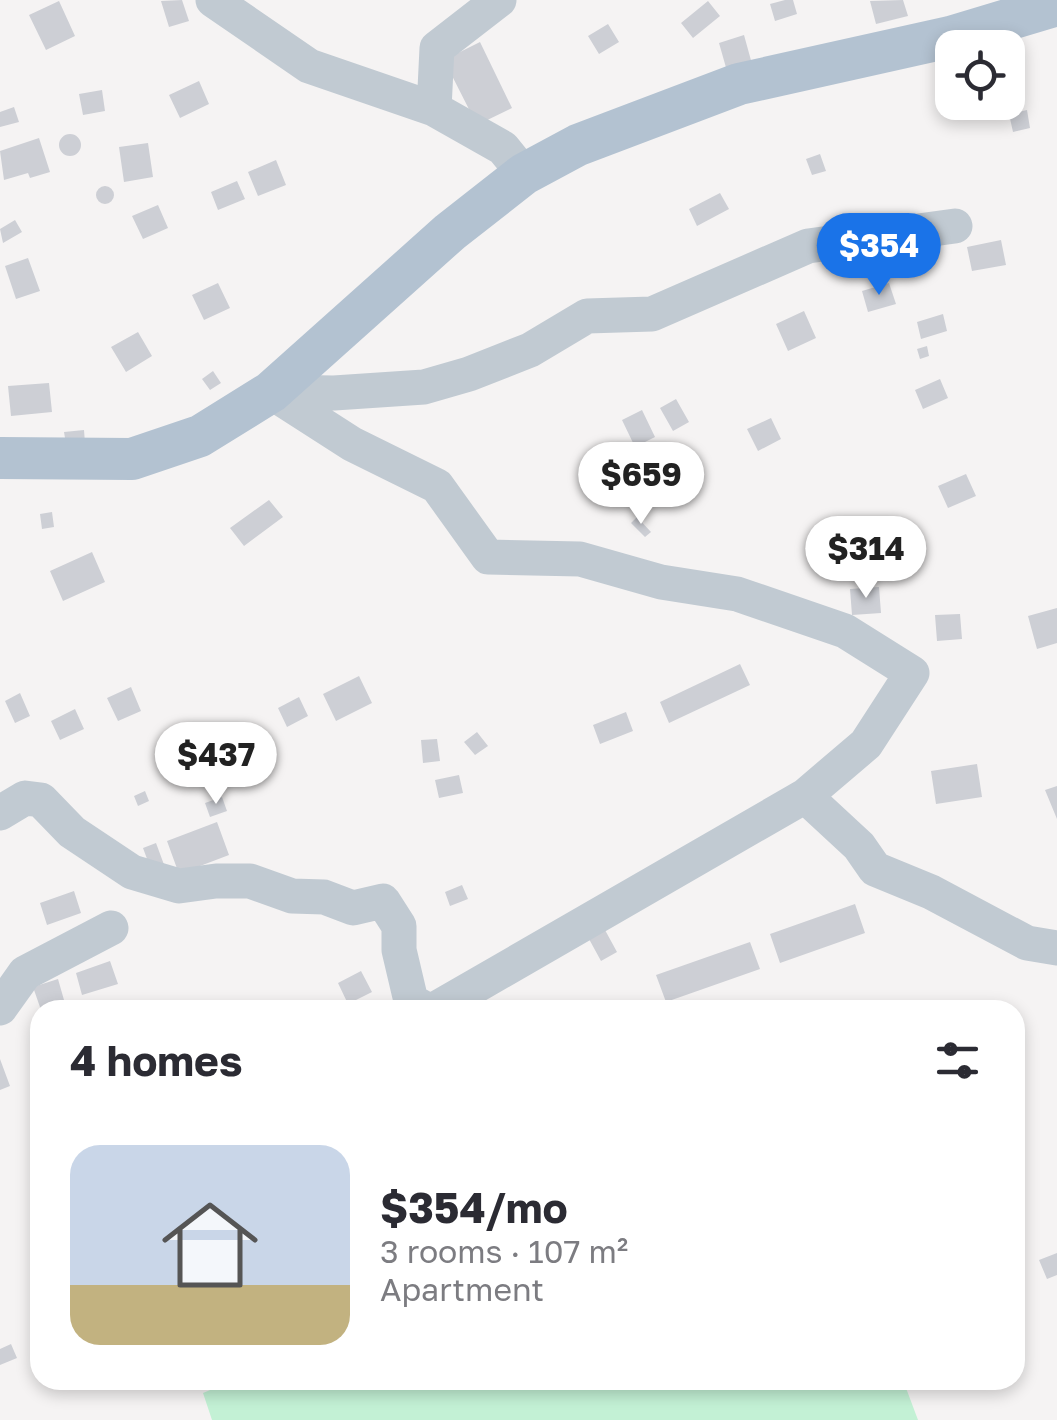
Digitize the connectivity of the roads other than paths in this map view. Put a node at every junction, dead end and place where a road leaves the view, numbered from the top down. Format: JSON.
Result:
{"nodes":[{"id":1,"x":214,"y":0,"type":"edge"},
{"id":2,"x":499,"y":0,"type":"edge"},
{"id":3,"x":1057,"y":5,"type":"edge"},
{"id":4,"x":434,"y":109,"type":"junction"},
{"id":5,"x":524,"y":174,"type":"junction"},
{"id":6,"x":954,"y":226,"type":"dead end"},
{"id":7,"x":271,"y":392,"type":"junction"},
{"id":8,"x":0,"y":458,"type":"edge"},
{"id":9,"x":806,"y":796,"type":"junction"},
{"id":10,"x":0,"y":813,"type":"edge"},
{"id":11,"x":111,"y":928,"type":"dead end"},
{"id":12,"x":1057,"y":948,"type":"edge"},
{"id":13,"x":411,"y":1000,"type":"edge"},
{"id":14,"x":448,"y":1000,"type":"edge"},
{"id":15,"x":0,"y":1008,"type":"edge"}],
"edges":[{"from":1,"to":4,"type":"street"},
{"from":2,"to":4,"type":"street"},
{"from":3,"to":5,"type":"main road"},
{"from":4,"to":5,"type":"street"},
{"from":5,"to":7,"type":"main road"},
{"from":6,"to":7,"type":"street"},
{"from":7,"to":8,"type":"main road"},
{"from":7,"to":9,"type":"street"},
{"from":9,"to":12,"type":"street"},
{"from":9,"to":14,"type":"street"},
{"from":10,"to":13,"type":"street"},
{"from":11,"to":15,"type":"street"}]}
